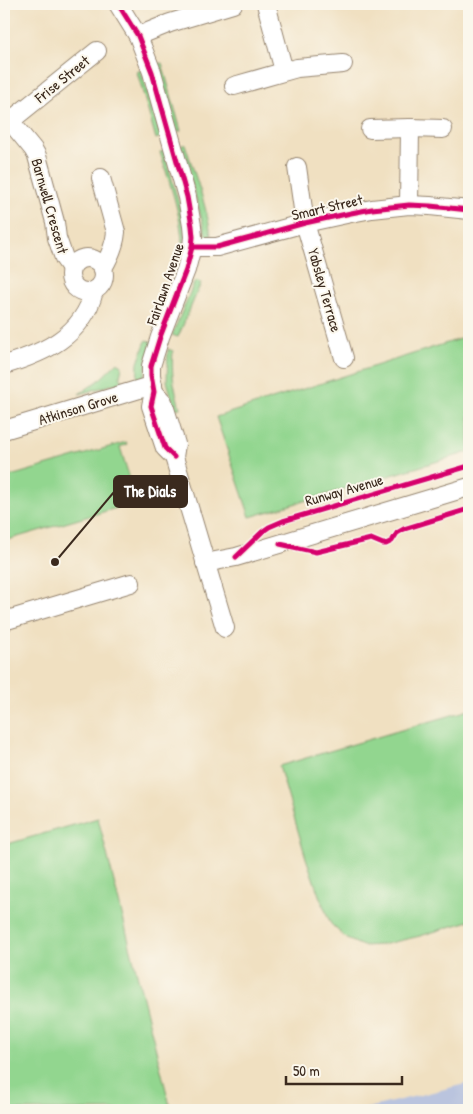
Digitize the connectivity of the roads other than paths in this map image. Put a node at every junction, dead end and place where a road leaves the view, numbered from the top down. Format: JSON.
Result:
{"nodes":[{"id":1,"x":118,"y":4,"type":"edge"},
{"id":2,"x":233,"y":4,"type":"edge"},
{"id":3,"x":266,"y":4,"type":"edge"},
{"id":4,"x":138,"y":36,"type":"junction"},
{"id":5,"x":97,"y":51,"type":"dead end"},
{"id":6,"x":344,"y":64,"type":"dead end"},
{"id":7,"x":284,"y":71,"type":"junction"},
{"id":8,"x":234,"y":86,"type":"dead end"},
{"id":9,"x":7,"y":124,"type":"edge"},
{"id":10,"x":410,"y":128,"type":"junction"},
{"id":11,"x":370,"y":130,"type":"dead end"},
{"id":12,"x":443,"y":130,"type":"dead end"},
{"id":13,"x":296,"y":167,"type":"dead end"},
{"id":14,"x":101,"y":178,"type":"dead end"},
{"id":15,"x":409,"y":206,"type":"junction"},
{"id":16,"x":469,"y":210,"type":"edge"},
{"id":17,"x":305,"y":223,"type":"junction"},
{"id":18,"x":192,"y":247,"type":"junction"},
{"id":19,"x":71,"y":268,"type":"junction"},
{"id":20,"x":103,"y":268,"type":"junction"},
{"id":21,"x":94,"y":291,"type":"junction"},
{"id":22,"x":344,"y":358,"type":"dead end"},
{"id":23,"x":4,"y":365,"type":"edge"},
{"id":24,"x":153,"y":388,"type":"junction"},
{"id":25,"x":4,"y":430,"type":"edge"},
{"id":26,"x":469,"y":487,"type":"edge"},
{"id":27,"x":205,"y":563,"type":"junction"},
{"id":28,"x":130,"y":583,"type":"dead end"},
{"id":29,"x":4,"y":620,"type":"edge"},
{"id":30,"x":225,"y":628,"type":"dead end"}],
"edges":[{"from":1,"to":4,"type":"street","name":"Fairlawn Avenue"},
{"from":2,"to":4,"type":"street"},
{"from":3,"to":7,"type":"street"},
{"from":4,"to":18,"type":"street","name":"Fairlawn Avenue"},
{"from":5,"to":9,"type":"street","name":"Frise Street"},
{"from":6,"to":7,"type":"street"},
{"from":7,"to":8,"type":"street"},
{"from":9,"to":19,"type":"street","name":"Barnwell Crescent"},
{"from":10,"to":11,"type":"street"},
{"from":10,"to":12,"type":"street"},
{"from":10,"to":15,"type":"street"},
{"from":13,"to":17,"type":"street","name":"Yabsley Terrace"},
{"from":14,"to":20,"type":"street"},
{"from":15,"to":16,"type":"street","name":"Smart Street"},
{"from":15,"to":17,"type":"street","name":"Smart Street"},
{"from":17,"to":18,"type":"street","name":"Smart Street"},
{"from":17,"to":22,"type":"street","name":"Yabsley Terrace"},
{"from":18,"to":24,"type":"street","name":"Fairlawn Avenue"},
{"from":19,"to":20,"type":"street"},
{"from":19,"to":21,"type":"street"},
{"from":20,"to":21,"type":"street"},
{"from":21,"to":23,"type":"street"},
{"from":24,"to":25,"type":"street","name":"Atkinson Grove"},
{"from":24,"to":27,"type":"street","name":"Fairlawn Avenue"},
{"from":26,"to":27,"type":"street"},
{"from":27,"to":30,"type":"street","name":"Fairlawn Avenue"},
{"from":28,"to":29,"type":"street"}]}
